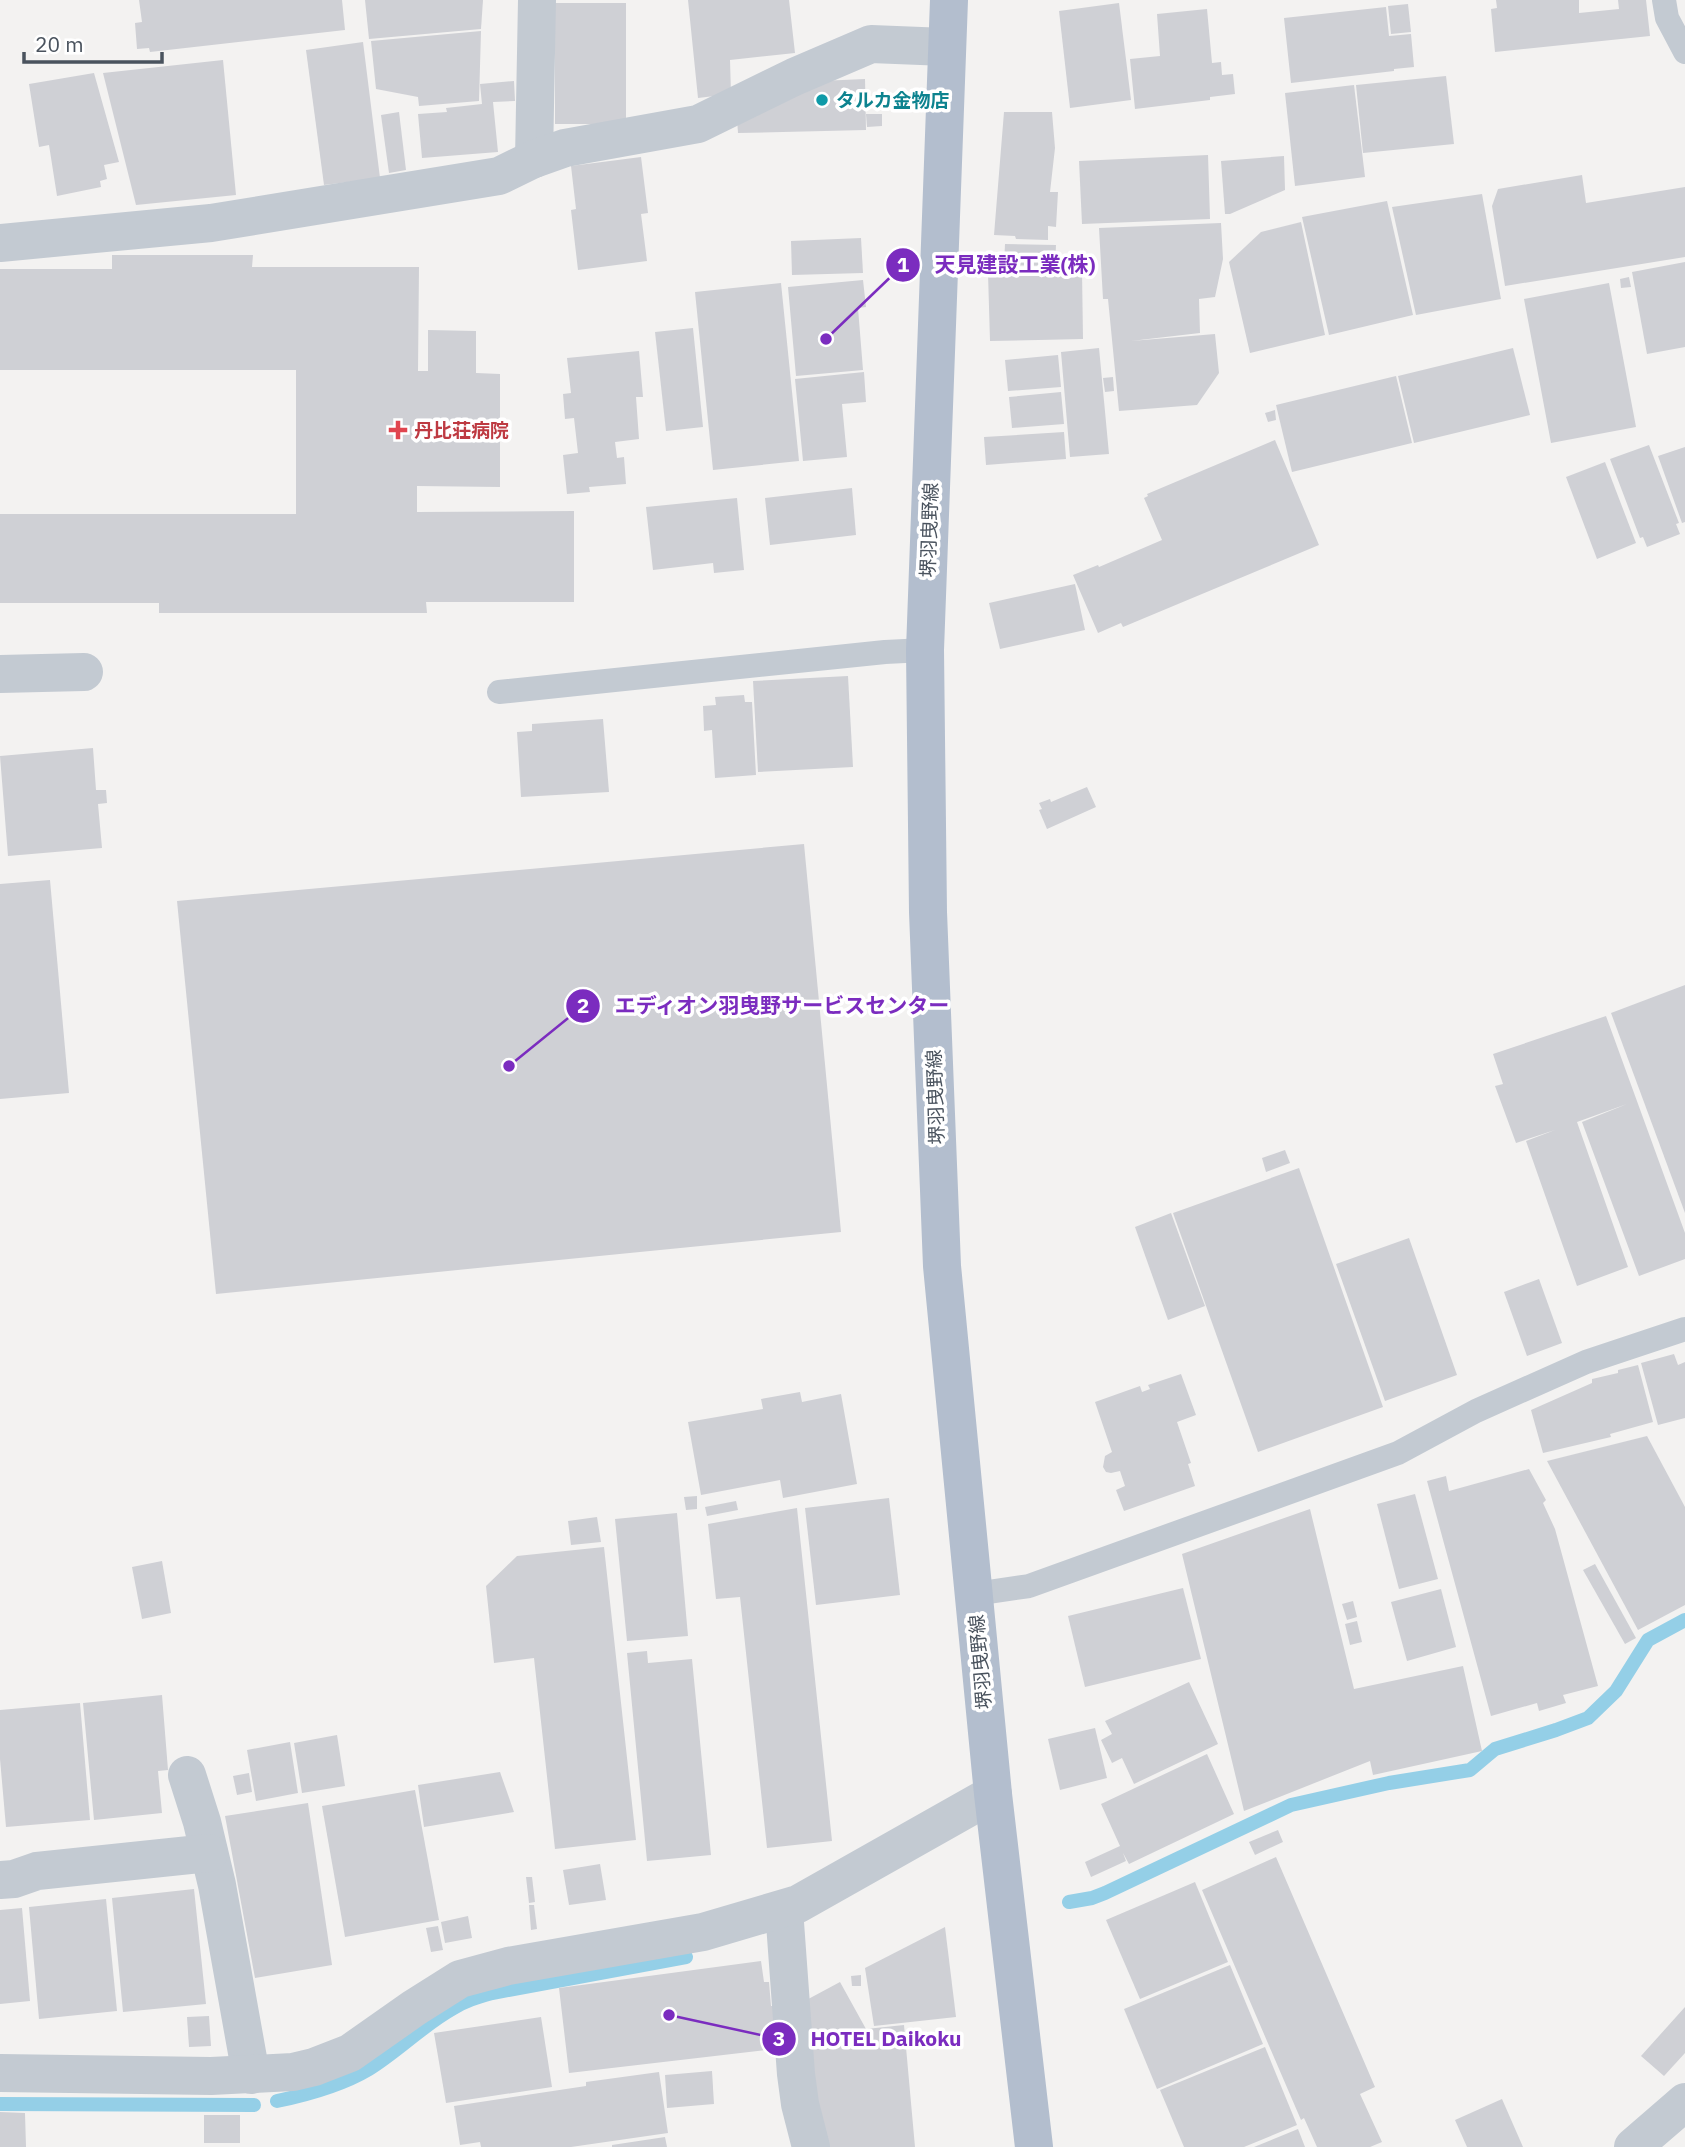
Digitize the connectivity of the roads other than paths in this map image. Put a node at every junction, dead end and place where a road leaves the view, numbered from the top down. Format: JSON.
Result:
{"nodes":[{"id":1,"x":537,"y":0,"type":"edge"},
{"id":2,"x":949,"y":0,"type":"edge"},
{"id":3,"x":1664,"y":0,"type":"edge"},
{"id":4,"x":946,"y":47,"type":"junction"},
{"id":5,"x":1685,"y":52,"type":"edge"},
{"id":6,"x":534,"y":159,"type":"junction"},
{"id":7,"x":0,"y":243,"type":"edge"},
{"id":8,"x":925,"y":650,"type":"junction"},
{"id":9,"x":83,"y":672,"type":"dead end"},
{"id":10,"x":0,"y":674,"type":"edge"},
{"id":11,"x":499,"y":692,"type":"dead end"},
{"id":12,"x":1685,"y":1329,"type":"edge"},
{"id":13,"x":974,"y":1594,"type":"junction"},
{"id":14,"x":187,"y":1775,"type":"dead end"},
{"id":15,"x":993,"y":1794,"type":"junction"},
{"id":16,"x":209,"y":1853,"type":"junction"},
{"id":17,"x":0,"y":1880,"type":"edge"},
{"id":18,"x":784,"y":1909,"type":"junction"},
{"id":19,"x":0,"y":2073,"type":"edge"},
{"id":20,"x":251,"y":2075,"type":"junction"},
{"id":21,"x":1685,"y":2102,"type":"edge"},
{"id":22,"x":811,"y":2147,"type":"edge"},
{"id":23,"x":1034,"y":2147,"type":"edge"},
{"id":24,"x":1633,"y":2147,"type":"edge"}],
"edges":[{"from":1,"to":6,"type":"street"},
{"from":2,"to":4,"type":"main road","name":"堺羽曳野線"},
{"from":3,"to":5,"type":"lane"},
{"from":4,"to":6,"type":"street"},
{"from":4,"to":8,"type":"main road","name":"堺羽曳野線"},
{"from":6,"to":7,"type":"street"},
{"from":8,"to":11,"type":"lane"},
{"from":8,"to":13,"type":"main road","name":"堺羽曳野線"},
{"from":9,"to":10,"type":"street"},
{"from":12,"to":13,"type":"lane"},
{"from":13,"to":15,"type":"main road","name":"堺羽曳野線"},
{"from":14,"to":16,"type":"street"},
{"from":15,"to":18,"type":"street"},
{"from":15,"to":23,"type":"main road","name":"堺羽曳野線"},
{"from":16,"to":17,"type":"street"},
{"from":16,"to":20,"type":"street"},
{"from":18,"to":20,"type":"street"},
{"from":18,"to":22,"type":"street"},
{"from":19,"to":20,"type":"street"},
{"from":21,"to":24,"type":"street"}]}
